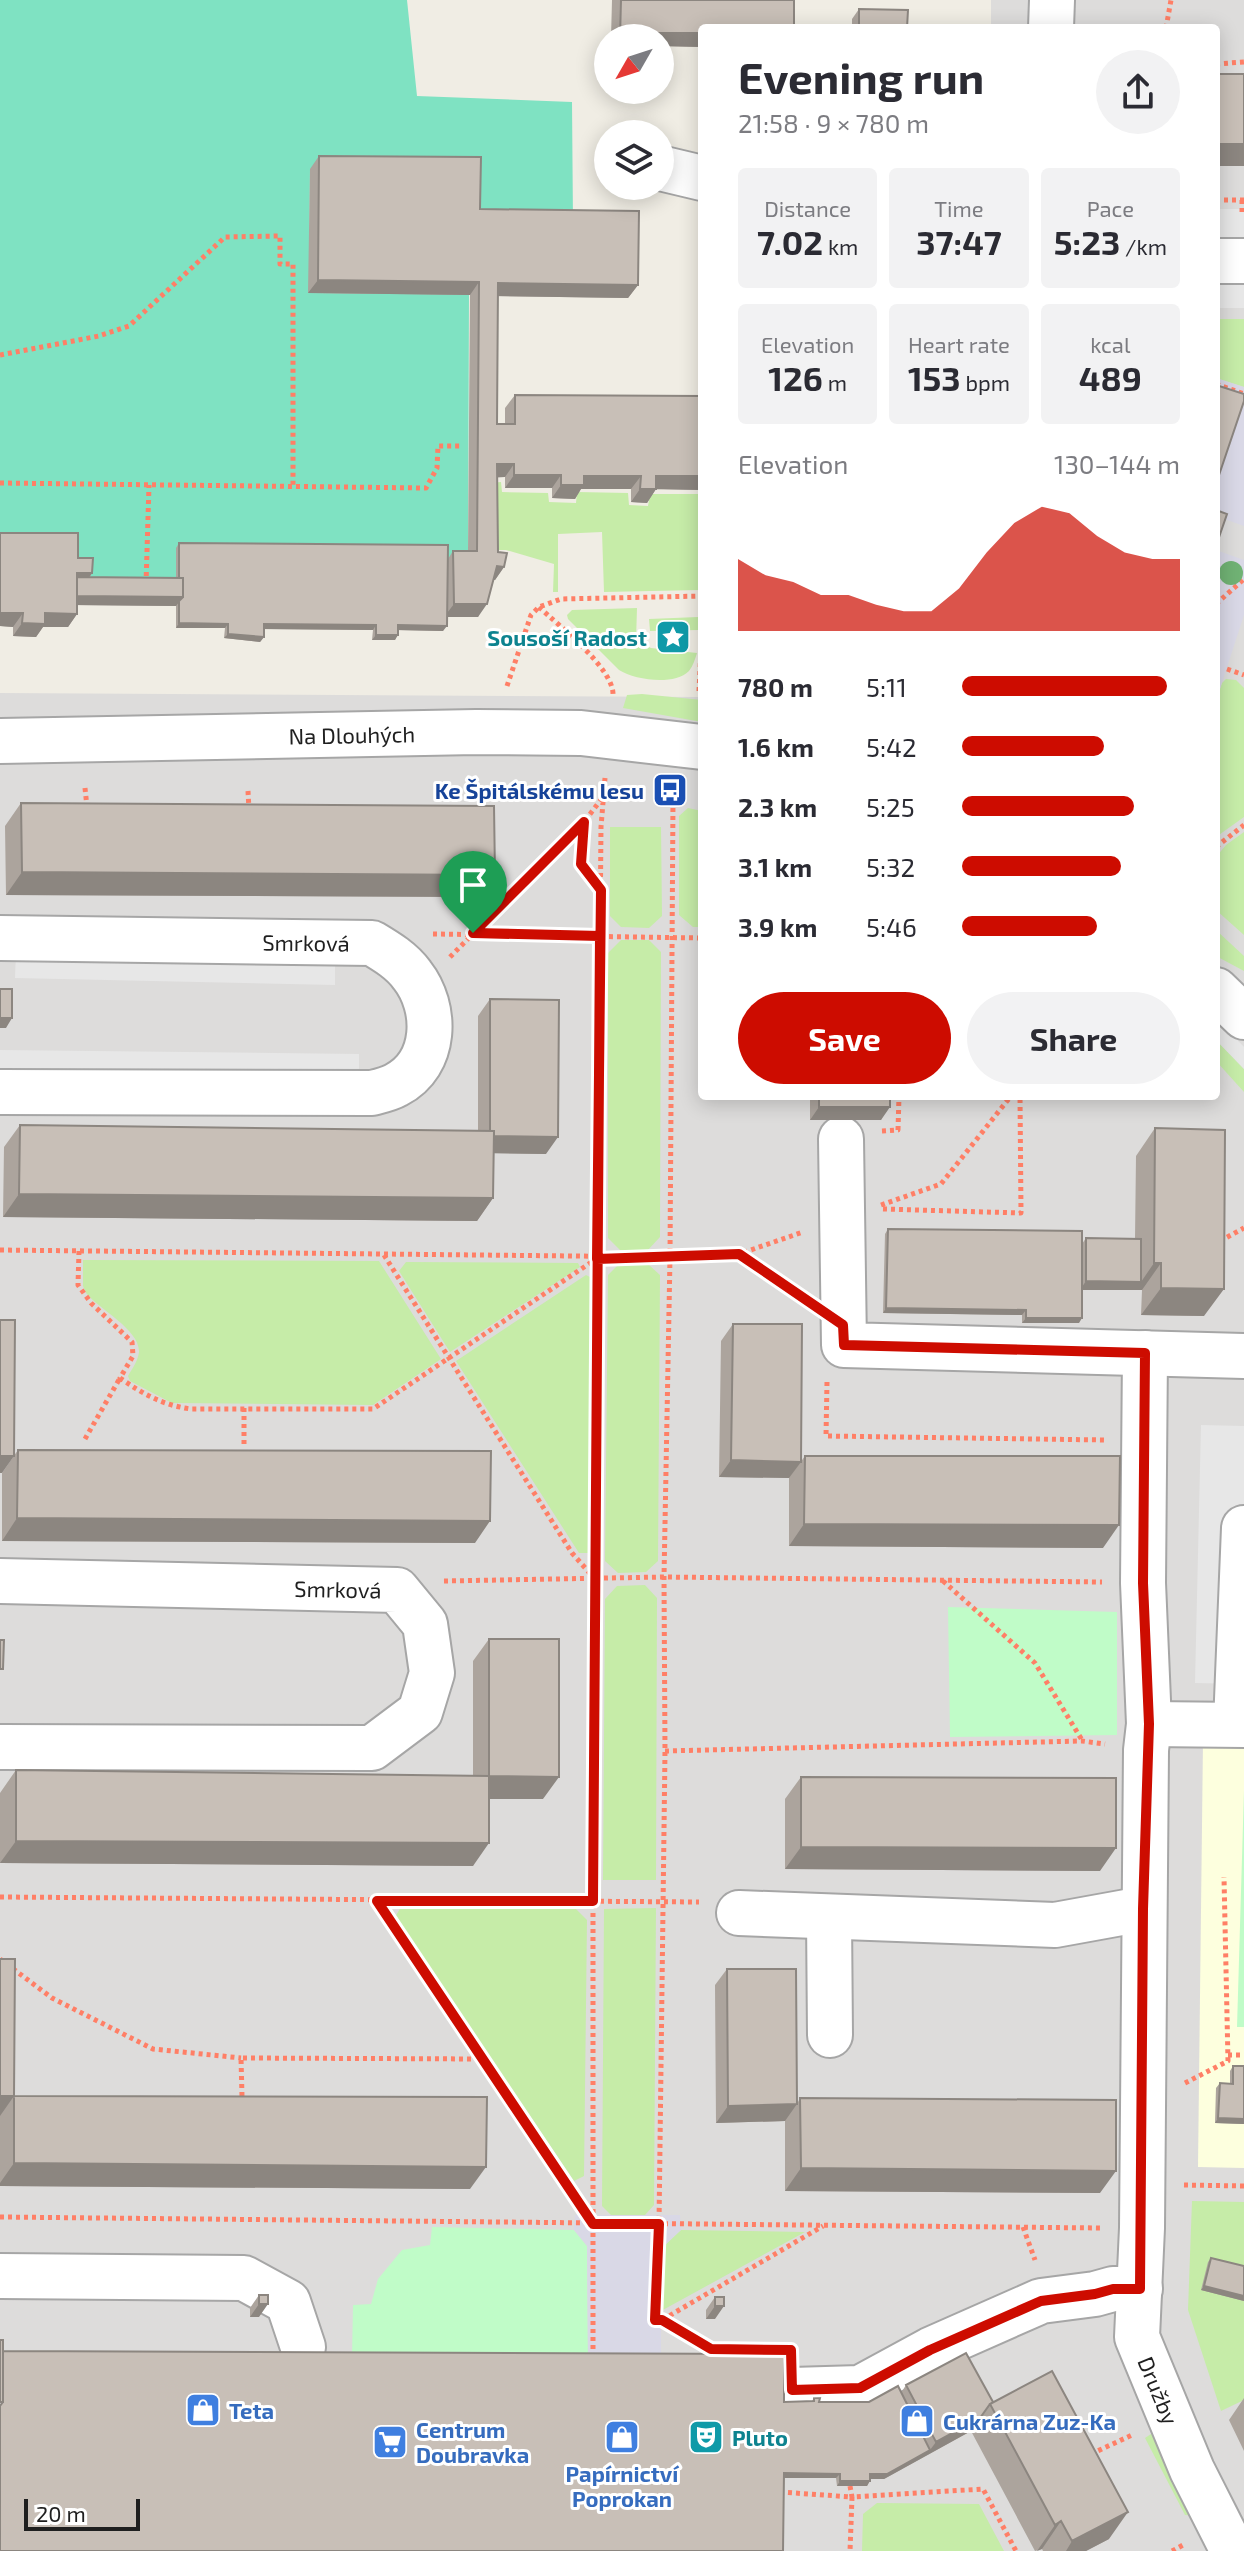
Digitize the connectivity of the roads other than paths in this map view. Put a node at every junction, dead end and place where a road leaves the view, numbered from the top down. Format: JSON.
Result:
{"nodes":[{"id":1,"x":1052,"y":0,"type":"edge"},
{"id":2,"x":1051,"y":24,"type":"edge"},
{"id":3,"x":674,"y":171,"type":"edge"},
{"id":4,"x":698,"y":177,"type":"edge"},
{"id":5,"x":1220,"y":261,"type":"edge"},
{"id":6,"x":1244,"y":261,"type":"edge"},
{"id":7,"x":0,"y":741,"type":"edge"},
{"id":8,"x":698,"y":747,"type":"edge"},
{"id":9,"x":0,"y":938,"type":"edge"},
{"id":10,"x":0,"y":1092,"type":"edge"},
{"id":11,"x":841,"y":1139,"type":"dead end"},
{"id":12,"x":1145,"y":1353,"type":"junction"},
{"id":13,"x":1244,"y":1356,"type":"edge"},
{"id":14,"x":1244,"y":1528,"type":"edge"},
{"id":15,"x":0,"y":1581,"type":"edge"},
{"id":16,"x":1240,"y":1724,"type":"edge"},
{"id":17,"x":1147,"y":1737,"type":"junction"},
{"id":18,"x":0,"y":1747,"type":"edge"},
{"id":19,"x":1143,"y":1909,"type":"junction"},
{"id":20,"x":739,"y":1913,"type":"road end"},
{"id":21,"x":829,"y":1917,"type":"junction"},
{"id":22,"x":830,"y":2035,"type":"dead end"},
{"id":23,"x":0,"y":2276,"type":"edge"},
{"id":24,"x":1140,"y":2289,"type":"junction"},
{"id":25,"x":303,"y":2347,"type":"dead end"},
{"id":26,"x":792,"y":2390,"type":"road end"},
{"id":27,"x":1233,"y":2551,"type":"edge"}],
"edges":[{"from":1,"to":2,"type":"street"},
{"from":3,"to":4,"type":"street"},
{"from":5,"to":6,"type":"street"},
{"from":7,"to":8,"type":"street","name":"Na Dlouhých"},
{"from":9,"to":10,"type":"street","name":"Smrková"},
{"from":11,"to":12,"type":"street"},
{"from":12,"to":13,"type":"street"},
{"from":12,"to":17,"type":"street","name":"Družby"},
{"from":14,"to":16,"type":"street"},
{"from":15,"to":18,"type":"street","name":"Smrková"},
{"from":16,"to":17,"type":"street"},
{"from":17,"to":19,"type":"street","name":"Družby"},
{"from":19,"to":21,"type":"street"},
{"from":19,"to":24,"type":"street","name":"Družby"},
{"from":20,"to":21,"type":"street"},
{"from":21,"to":22,"type":"street"},
{"from":23,"to":25,"type":"street"},
{"from":24,"to":26,"type":"street"},
{"from":24,"to":27,"type":"street","name":"Družby"}]}
